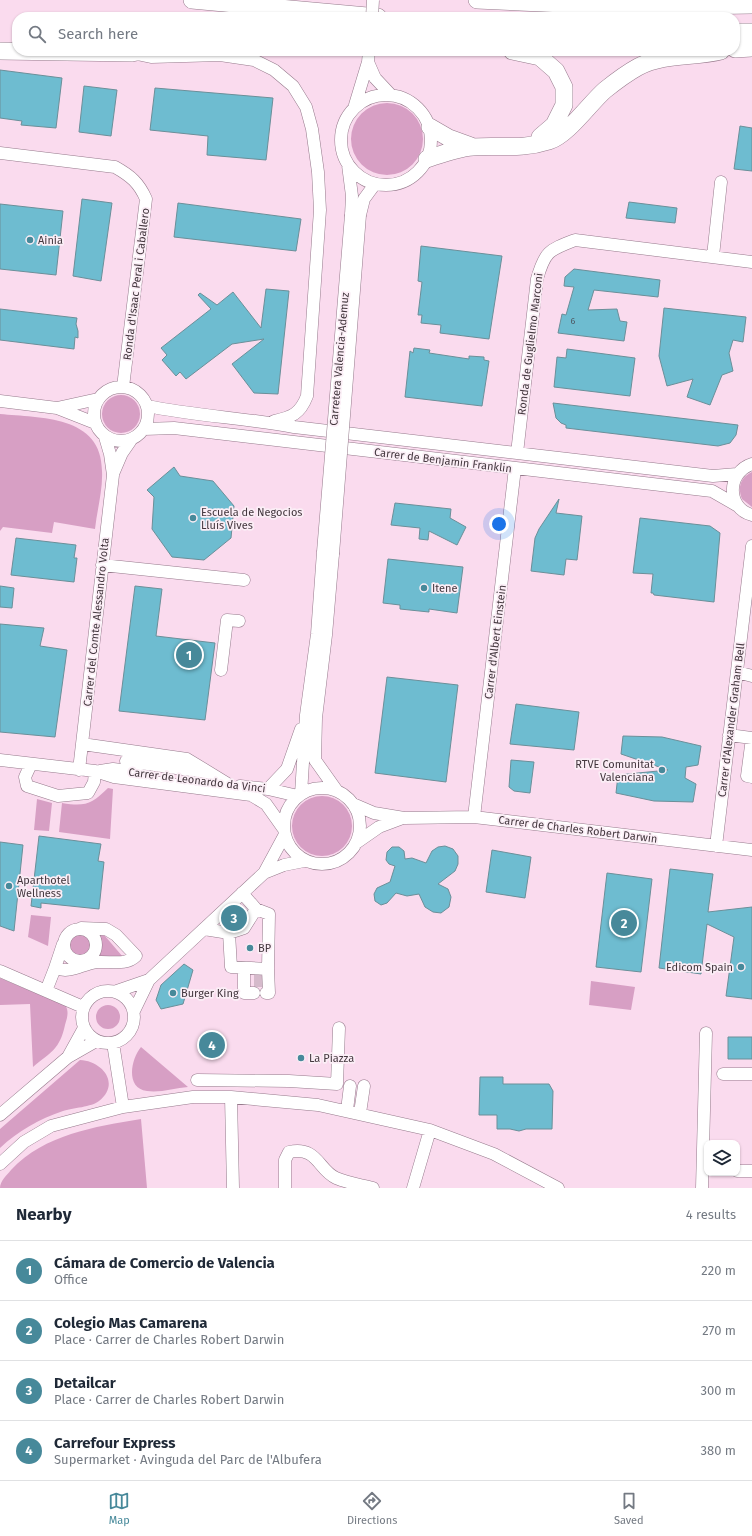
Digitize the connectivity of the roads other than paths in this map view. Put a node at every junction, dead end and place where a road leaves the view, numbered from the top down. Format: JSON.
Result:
{"nodes":[{"id":1,"x":192,"y":0,"type":"edge"},
{"id":2,"x":373,"y":0,"type":"edge"},
{"id":3,"x":477,"y":0,"type":"edge"},
{"id":4,"x":752,"y":5,"type":"edge"},
{"id":5,"x":323,"y":12,"type":"edge"},
{"id":6,"x":372,"y":12,"type":"edge"},
{"id":7,"x":740,"y":32,"type":"edge"},
{"id":8,"x":752,"y":32,"type":"edge"},
{"id":9,"x":752,"y":48,"type":"edge"},
{"id":10,"x":740,"y":49,"type":"edge"},
{"id":11,"x":0,"y":51,"type":"edge"},
{"id":12,"x":12,"y":51,"type":"edge"},
{"id":13,"x":148,"y":56,"type":"edge"},
{"id":14,"x":186,"y":56,"type":"edge"},
{"id":15,"x":227,"y":56,"type":"edge"},
{"id":16,"x":368,"y":56,"type":"edge"},
{"id":17,"x":535,"y":56,"type":"edge"},
{"id":18,"x":683,"y":56,"type":"edge"},
{"id":19,"x":390,"y":94,"type":"junction"},
{"id":20,"x":355,"y":106,"type":"junction"},
{"id":21,"x":430,"y":127,"type":"junction"},
{"id":22,"x":531,"y":145,"type":"junction"},
{"id":23,"x":473,"y":147,"type":"junction"},
{"id":24,"x":0,"y":153,"type":"edge"},
{"id":25,"x":427,"y":160,"type":"junction"},
{"id":26,"x":348,"y":165,"type":"junction"},
{"id":27,"x":721,"y":182,"type":"dead end"},
{"id":28,"x":375,"y":184,"type":"junction"},
{"id":29,"x":355,"y":215,"type":"junction"},
{"id":30,"x":713,"y":256,"type":"junction"},
{"id":31,"x":752,"y":262,"type":"edge"},
{"id":32,"x":123,"y":387,"type":"junction"},
{"id":33,"x":98,"y":399,"type":"junction"},
{"id":34,"x":0,"y":401,"type":"edge"},
{"id":35,"x":147,"y":406,"type":"junction"},
{"id":36,"x":58,"y":408,"type":"junction"},
{"id":37,"x":269,"y":422,"type":"junction"},
{"id":38,"x":95,"y":423,"type":"junction"},
{"id":39,"x":144,"y":429,"type":"junction"},
{"id":40,"x":105,"y":436,"type":"junction"},
{"id":41,"x":131,"y":440,"type":"junction"},
{"id":42,"x":516,"y":453,"type":"junction"},
{"id":43,"x":752,"y":464,"type":"edge"},
{"id":44,"x":515,"y":468,"type":"junction"},
{"id":45,"x":737,"y":474,"type":"junction"},
{"id":46,"x":113,"y":475,"type":"junction"},
{"id":47,"x":738,"y":506,"type":"junction"},
{"id":48,"x":752,"y":515,"type":"edge"},
{"id":49,"x":752,"y":546,"type":"edge"},
{"id":50,"x":328,"y":553,"type":"junction"},
{"id":51,"x":102,"y":565,"type":"junction"},
{"id":52,"x":244,"y":580,"type":"dead end"},
{"id":53,"x":239,"y":621,"type":"dead end"},
{"id":54,"x":221,"y":670,"type":"dead end"},
{"id":55,"x":737,"y":672,"type":"junction"},
{"id":56,"x":752,"y":676,"type":"edge"},
{"id":57,"x":306,"y":715,"type":"junction"},
{"id":58,"x":729,"y":735,"type":"junction"},
{"id":59,"x":82,"y":744,"type":"junction"},
{"id":60,"x":141,"y":752,"type":"junction"},
{"id":61,"x":0,"y":760,"type":"edge"},
{"id":62,"x":126,"y":761,"type":"junction"},
{"id":63,"x":31,"y":764,"type":"junction"},
{"id":64,"x":113,"y":769,"type":"junction"},
{"id":65,"x":79,"y":770,"type":"junction"},
{"id":66,"x":94,"y":772,"type":"junction"},
{"id":67,"x":211,"y":773,"type":"junction"},
{"id":68,"x":752,"y":777,"type":"edge"},
{"id":69,"x":228,"y":784,"type":"junction"},
{"id":70,"x":268,"y":788,"type":"junction"},
{"id":71,"x":337,"y":791,"type":"junction"},
{"id":72,"x":300,"y":795,"type":"junction"},
{"id":73,"x":353,"y":804,"type":"junction"},
{"id":74,"x":474,"y":817,"type":"junction"},
{"id":75,"x":404,"y":818,"type":"junction"},
{"id":76,"x":284,"y":832,"type":"junction"},
{"id":77,"x":356,"y":844,"type":"junction"},
{"id":78,"x":716,"y":846,"type":"junction"},
{"id":79,"x":752,"y":850,"type":"edge"},
{"id":80,"x":304,"y":861,"type":"junction"},
{"id":81,"x":264,"y":873,"type":"junction"},
{"id":82,"x":242,"y":893,"type":"junction"},
{"id":83,"x":256,"y":909,"type":"junction"},
{"id":84,"x":81,"y":928,"type":"junction"},
{"id":85,"x":204,"y":929,"type":"junction"},
{"id":86,"x":229,"y":933,"type":"junction"},
{"id":87,"x":63,"y":944,"type":"junction"},
{"id":88,"x":55,"y":968,"type":"junction"},
{"id":89,"x":244,"y":968,"type":"junction"},
{"id":90,"x":268,"y":968,"type":"junction"},
{"id":91,"x":0,"y":970,"type":"edge"},
{"id":92,"x":149,"y":980,"type":"junction"},
{"id":93,"x":46,"y":991,"type":"junction"},
{"id":94,"x":117,"y":991,"type":"junction"},
{"id":95,"x":83,"y":1007,"type":"junction"},
{"id":96,"x":134,"y":1011,"type":"junction"},
{"id":97,"x":84,"y":1028,"type":"junction"},
{"id":98,"x":339,"y":1028,"type":"dead end"},
{"id":99,"x":706,"y":1033,"type":"dead end"},
{"id":100,"x":96,"y":1041,"type":"junction"},
{"id":101,"x":113,"y":1043,"type":"junction"},
{"id":102,"x":68,"y":1057,"type":"junction"},
{"id":103,"x":723,"y":1074,"type":"dead end"},
{"id":104,"x":752,"y":1074,"type":"edge"},
{"id":105,"x":197,"y":1080,"type":"dead end"},
{"id":106,"x":350,"y":1086,"type":"dead end"},
{"id":107,"x":364,"y":1086,"type":"dead end"},
{"id":108,"x":231,"y":1097,"type":"junction"},
{"id":109,"x":123,"y":1107,"type":"junction"},
{"id":110,"x":346,"y":1110,"type":"junction"},
{"id":111,"x":360,"y":1113,"type":"junction"},
{"id":112,"x":0,"y":1115,"type":"edge"},
{"id":113,"x":430,"y":1130,"type":"junction"},
{"id":114,"x":0,"y":1164,"type":"edge"},
{"id":115,"x":740,"y":1171,"type":"edge"},
{"id":116,"x":752,"y":1171,"type":"edge"},
{"id":117,"x":233,"y":1188,"type":"edge"},
{"id":118,"x":285,"y":1188,"type":"edge"},
{"id":119,"x":373,"y":1188,"type":"edge"},
{"id":120,"x":413,"y":1188,"type":"edge"},
{"id":121,"x":558,"y":1188,"type":"edge"},
{"id":122,"x":702,"y":1188,"type":"edge"}],
"edges":[{"from":1,"to":5,"type":"highway"},
{"from":2,"to":6,"type":"street","bridge":true},
{"from":3,"to":4,"type":"highway"},
{"from":7,"to":8,"type":"highway"},
{"from":9,"to":10,"type":"highway"},
{"from":11,"to":12,"type":"highway"},
{"from":13,"to":14,"type":"street"},
{"from":15,"to":37,"type":"street"},
{"from":16,"to":19,"type":"street"},
{"from":16,"to":20,"type":"street"},
{"from":17,"to":22,"type":"highway"},
{"from":18,"to":22,"type":"highway"},
{"from":19,"to":20,"type":"street"},
{"from":19,"to":21,"type":"street"},
{"from":20,"to":26,"type":"street"},
{"from":21,"to":23,"type":"highway"},
{"from":21,"to":25,"type":"street"},
{"from":22,"to":23,"type":"highway"},
{"from":23,"to":25,"type":"highway"},
{"from":24,"to":32,"type":"street","name":"Ronda d'Isaac Peral i Caballero"},
{"from":25,"to":28,"type":"street"},
{"from":26,"to":28,"type":"street"},
{"from":26,"to":29,"type":"street","name":"Carretera Valencia-Ademuz"},
{"from":27,"to":30,"type":"street"},
{"from":28,"to":29,"type":"street","name":"Carretera Valencia-Ademuz"},
{"from":29,"to":50,"type":"street","name":"Carretera Valencia-Ademuz","bridge":true},
{"from":30,"to":31,"type":"street","name":"Ronda de Guglielmo Marconi"},
{"from":30,"to":42,"type":"street","name":"Ronda de Guglielmo Marconi"},
{"from":32,"to":33,"type":"street"},
{"from":32,"to":35,"type":"street"},
{"from":33,"to":36,"type":"street"},
{"from":33,"to":38,"type":"street"},
{"from":34,"to":36,"type":"street"},
{"from":35,"to":37,"type":"street","name":"Carrer de Benjamin Franklin"},
{"from":35,"to":39,"type":"street"},
{"from":36,"to":38,"type":"street"},
{"from":37,"to":42,"type":"street","name":"Carrer de Benjamin Franklin"},
{"from":38,"to":40,"type":"street"},
{"from":39,"to":41,"type":"street"},
{"from":39,"to":44,"type":"street","name":"Carrer de Benjamin Franklin"},
{"from":40,"to":41,"type":"street"},
{"from":40,"to":46,"type":"street","name":"Carrer del Comte Alessandro Volta"},
{"from":41,"to":46,"type":"street","name":"Carrer del Comte Alessandro Volta"},
{"from":42,"to":45,"type":"street","name":"Carrer de Benjamin Franklin"},
{"from":43,"to":45,"type":"street"},
{"from":44,"to":47,"type":"street","name":"Carrer de Benjamin Franklin"},
{"from":44,"to":74,"type":"street","name":"Carrer d'Albert Einstein"},
{"from":45,"to":47,"type":"street"},
{"from":46,"to":51,"type":"street","name":"Carrer del Comte Alessandro Volta"},
{"from":47,"to":48,"type":"street","name":"Carrer de Benjamin Franklin"},
{"from":49,"to":55,"type":"street","name":"Carrer d'Alexander Graham Bell"},
{"from":50,"to":57,"type":"street"},
{"from":50,"to":71,"type":"street"},
{"from":51,"to":52,"type":"street"},
{"from":51,"to":59,"type":"street","name":"Carrer del Comte Alessandro Volta"},
{"from":53,"to":54,"type":"street"},
{"from":55,"to":56,"type":"street"},
{"from":55,"to":58,"type":"street","name":"Carrer d'Alexander Graham Bell"},
{"from":57,"to":70,"type":"street"},
{"from":57,"to":72,"type":"street"},
{"from":58,"to":68,"type":"street"},
{"from":58,"to":78,"type":"street","name":"Carrer d'Alexander Graham Bell"},
{"from":59,"to":60,"type":"street"},
{"from":59,"to":65,"type":"street","name":"Carrer del Comte Alessandro Volta"},
{"from":60,"to":62,"type":"street"},
{"from":60,"to":67,"type":"street"},
{"from":61,"to":63,"type":"street","name":"Carrer de Leonardo da Vinci"},
{"from":62,"to":64,"type":"street"},
{"from":62,"to":67,"type":"street"},
{"from":63,"to":65,"type":"street","name":"Carrer de Leonardo da Vinci"},
{"from":63,"to":66,"type":"street"},
{"from":64,"to":66,"type":"street","name":"Carrer de Leonardo da Vinci"},
{"from":64,"to":69,"type":"street","name":"Carrer de Leonardo da Vinci"},
{"from":65,"to":66,"type":"street","name":"Carrer de Leonardo da Vinci"},
{"from":66,"to":76,"type":"street","name":"Carrer de Leonardo da Vinci"},
{"from":67,"to":69,"type":"street"},
{"from":69,"to":70,"type":"street","name":"Carrer de Leonardo da Vinci"},
{"from":70,"to":72,"type":"street","name":"Carrer de Leonardo da Vinci"},
{"from":71,"to":72,"type":"street"},
{"from":71,"to":73,"type":"street"},
{"from":72,"to":76,"type":"street"},
{"from":73,"to":75,"type":"street","name":"Carrer de Charles Robert Darwin"},
{"from":73,"to":77,"type":"street"},
{"from":74,"to":75,"type":"street","name":"Carrer de Charles Robert Darwin"},
{"from":74,"to":78,"type":"street","name":"Carrer de Charles Robert Darwin"},
{"from":75,"to":77,"type":"street","name":"Carrer de Charles Robert Darwin"},
{"from":76,"to":80,"type":"street"},
{"from":76,"to":81,"type":"street"},
{"from":77,"to":80,"type":"street"},
{"from":78,"to":79,"type":"street","name":"Carrer de Charles Robert Darwin"},
{"from":80,"to":81,"type":"street"},
{"from":81,"to":82,"type":"street"},
{"from":82,"to":83,"type":"street"},
{"from":82,"to":85,"type":"street"},
{"from":83,"to":86,"type":"street"},
{"from":83,"to":90,"type":"street"},
{"from":84,"to":87,"type":"street"},
{"from":84,"to":87,"type":"street"},
{"from":84,"to":88,"type":"street"},
{"from":85,"to":86,"type":"street"},
{"from":85,"to":92,"type":"street"},
{"from":86,"to":89,"type":"street"},
{"from":87,"to":88,"type":"street"},
{"from":88,"to":93,"type":"street"},
{"from":89,"to":90,"type":"street"},
{"from":89,"to":90,"type":"street"},
{"from":91,"to":93,"type":"street"},
{"from":92,"to":94,"type":"street"},
{"from":92,"to":96,"type":"street"},
{"from":93,"to":95,"type":"street"},
{"from":94,"to":95,"type":"street"},
{"from":94,"to":96,"type":"street"},
{"from":95,"to":97,"type":"street"},
{"from":96,"to":101,"type":"street"},
{"from":97,"to":100,"type":"street"},
{"from":97,"to":102,"type":"street"},
{"from":98,"to":105,"type":"street"},
{"from":99,"to":122,"type":"street"},
{"from":100,"to":101,"type":"street"},
{"from":100,"to":102,"type":"street"},
{"from":101,"to":109,"type":"street"},
{"from":102,"to":112,"type":"street"},
{"from":103,"to":104,"type":"street"},
{"from":106,"to":110,"type":"street"},
{"from":107,"to":111,"type":"street"},
{"from":108,"to":109,"type":"street"},
{"from":108,"to":110,"type":"street"},
{"from":108,"to":117,"type":"street"},
{"from":109,"to":114,"type":"street"},
{"from":110,"to":111,"type":"street"},
{"from":111,"to":113,"type":"street"},
{"from":113,"to":120,"type":"street"},
{"from":113,"to":121,"type":"street"},
{"from":115,"to":116,"type":"street"},
{"from":118,"to":119,"type":"street"}]}
